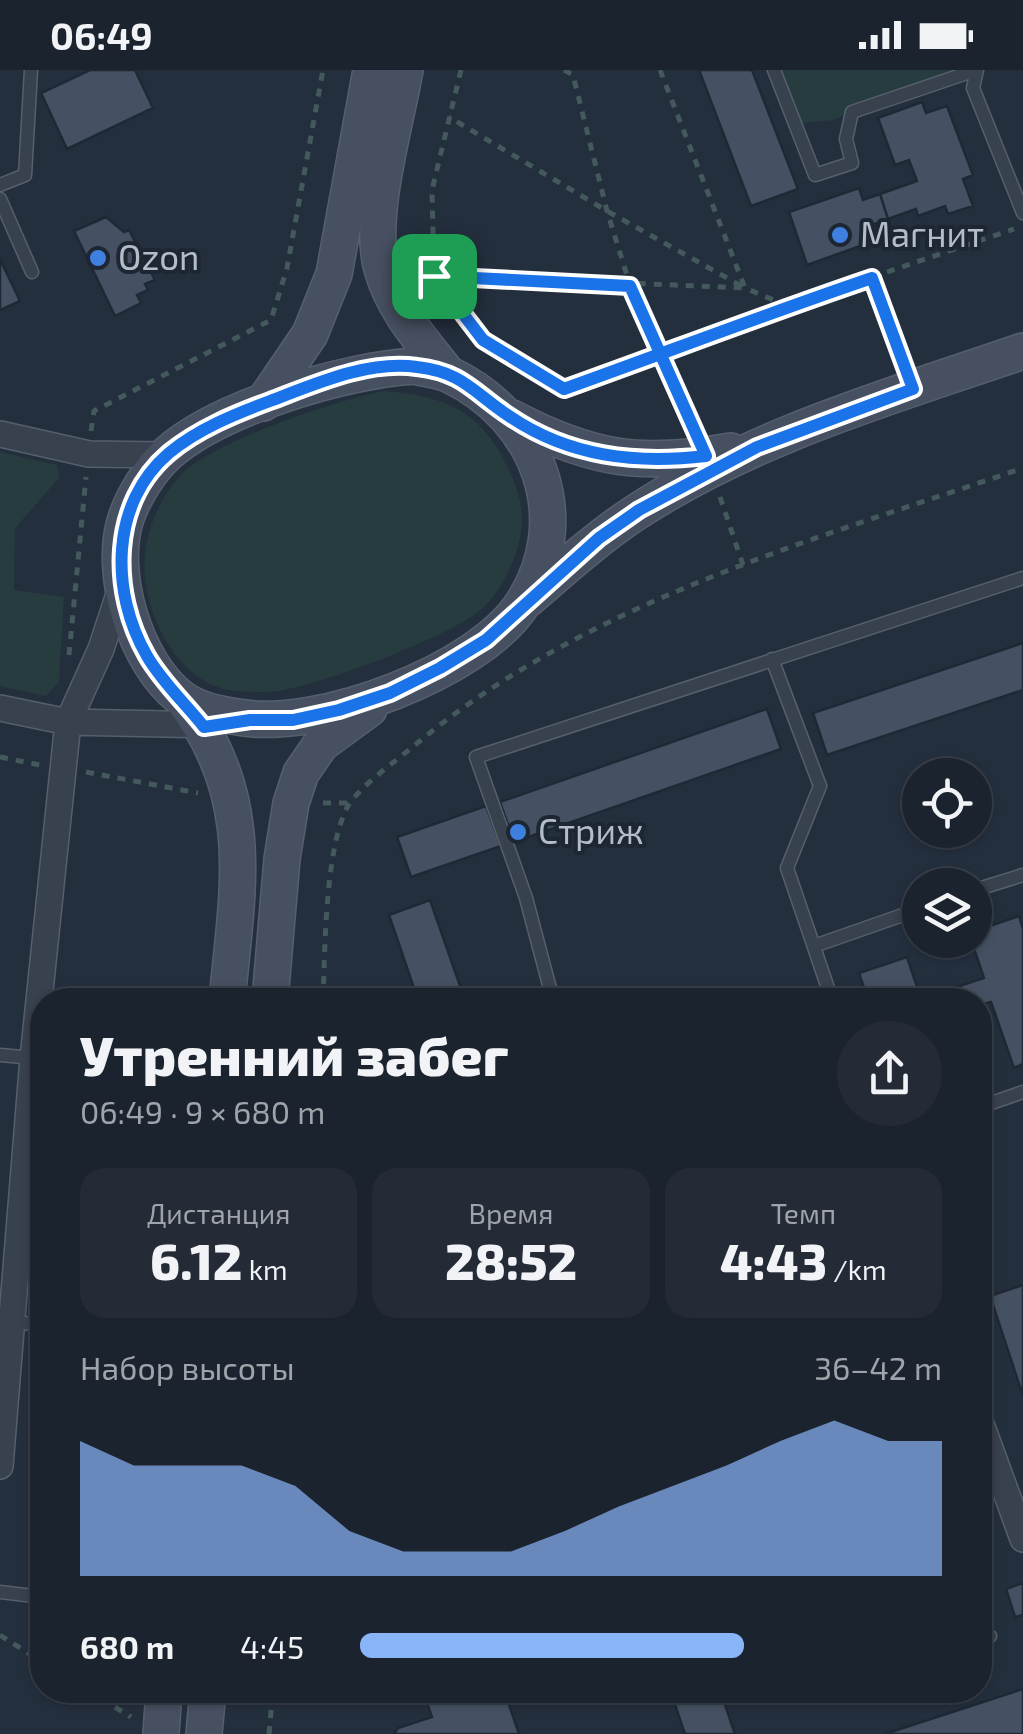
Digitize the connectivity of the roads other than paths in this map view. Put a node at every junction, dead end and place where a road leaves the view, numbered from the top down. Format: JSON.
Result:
{"nodes":[{"id":1,"x":30,"y":70,"type":"edge"},
{"id":2,"x":371,"y":70,"type":"edge"},
{"id":3,"x":406,"y":70,"type":"edge"},
{"id":4,"x":774,"y":70,"type":"edge"},
{"id":5,"x":976,"y":70,"type":"edge"},
{"id":6,"x":0,"y":186,"type":"edge"},
{"id":7,"x":0,"y":199,"type":"edge"},
{"id":8,"x":1023,"y":213,"type":"edge"},
{"id":9,"x":32,"y":272,"type":"dead end"},
{"id":10,"x":872,"y":278,"type":"road end"},
{"id":11,"x":1023,"y":351,"type":"edge"},
{"id":12,"x":447,"y":373,"type":"junction"},
{"id":13,"x":913,"y":389,"type":"junction"},
{"id":14,"x":263,"y":404,"type":"junction"},
{"id":15,"x":508,"y":416,"type":"junction"},
{"id":16,"x":0,"y":434,"type":"edge"},
{"id":17,"x":167,"y":454,"type":"junction"},
{"id":18,"x":709,"y":464,"type":"junction"},
{"id":19,"x":1023,"y":578,"type":"edge"},
{"id":20,"x":122,"y":586,"type":"junction"},
{"id":21,"x":522,"y":605,"type":"junction"},
{"id":22,"x":772,"y":659,"type":"junction"},
{"id":23,"x":390,"y":693,"type":"junction"},
{"id":24,"x":182,"y":699,"type":"junction"},
{"id":25,"x":0,"y":708,"type":"edge"},
{"id":26,"x":250,"y":720,"type":"junction"},
{"id":27,"x":68,"y":722,"type":"junction"},
{"id":28,"x":204,"y":727,"type":"junction"},
{"id":29,"x":1023,"y":874,"type":"edge"},
{"id":30,"x":992,"y":884,"type":"edge"},
{"id":31,"x":902,"y":915,"type":"edge"},
{"id":32,"x":814,"y":946,"type":"junction"},
{"id":33,"x":40,"y":988,"type":"edge"},
{"id":34,"x":228,"y":988,"type":"edge"},
{"id":35,"x":271,"y":988,"type":"edge"},
{"id":36,"x":549,"y":988,"type":"edge"},
{"id":37,"x":828,"y":988,"type":"edge"},
{"id":38,"x":0,"y":1055,"type":"edge"},
{"id":39,"x":30,"y":1058,"type":"edge"},
{"id":40,"x":30,"y":1084,"type":"edge"},
{"id":41,"x":1023,"y":1092,"type":"edge"},
{"id":42,"x":992,"y":1103,"type":"edge"},
{"id":43,"x":9,"y":1262,"type":"edge"},
{"id":44,"x":13,"y":1322,"type":"junction"},
{"id":45,"x":30,"y":1324,"type":"edge"},
{"id":46,"x":992,"y":1453,"type":"edge"},
{"id":47,"x":0,"y":1466,"type":"edge"},
{"id":48,"x":1023,"y":1539,"type":"edge"},
{"id":49,"x":0,"y":1592,"type":"edge"},
{"id":50,"x":30,"y":1596,"type":"edge"},
{"id":51,"x":160,"y":1703,"type":"edge"},
{"id":52,"x":207,"y":1703,"type":"edge"},
{"id":53,"x":152,"y":1730,"type":"edge"},
{"id":54,"x":204,"y":1734,"type":"edge"}],
"edges":[{"from":1,"to":6,"type":"lane"},
{"from":2,"to":14,"type":"main road"},
{"from":3,"to":12,"type":"main road"},
{"from":4,"to":5,"type":"lane"},
{"from":5,"to":8,"type":"lane"},
{"from":7,"to":9,"type":"lane"},
{"from":10,"to":13,"type":"lane"},
{"from":11,"to":13,"type":"main road"},
{"from":12,"to":14,"type":"main road"},
{"from":12,"to":15,"type":"main road"},
{"from":13,"to":18,"type":"main road"},
{"from":14,"to":17,"type":"main road"},
{"from":15,"to":18,"type":"main road"},
{"from":15,"to":21,"type":"main road"},
{"from":16,"to":17,"type":"street"},
{"from":17,"to":20,"type":"main road"},
{"from":18,"to":21,"type":"main road"},
{"from":19,"to":22,"type":"lane"},
{"from":20,"to":24,"type":"main road"},
{"from":20,"to":27,"type":"street"},
{"from":21,"to":23,"type":"main road"},
{"from":22,"to":32,"type":"lane"},
{"from":22,"to":36,"type":"lane"},
{"from":23,"to":26,"type":"main road"},
{"from":23,"to":35,"type":"main road"},
{"from":24,"to":26,"type":"main road"},
{"from":24,"to":28,"type":"main road"},
{"from":25,"to":27,"type":"street"},
{"from":26,"to":28,"type":"street"},
{"from":27,"to":28,"type":"street"},
{"from":27,"to":33,"type":"street"},
{"from":28,"to":34,"type":"main road"},
{"from":29,"to":30,"type":"lane"},
{"from":31,"to":32,"type":"lane"},
{"from":32,"to":37,"type":"lane"},
{"from":38,"to":39,"type":"lane"},
{"from":40,"to":43,"type":"street"},
{"from":41,"to":42,"type":"lane"},
{"from":43,"to":44,"type":"street"},
{"from":44,"to":45,"type":"lane"},
{"from":44,"to":47,"type":"street"},
{"from":46,"to":48,"type":"street"},
{"from":49,"to":50,"type":"lane"},
{"from":51,"to":53,"type":"main road"},
{"from":52,"to":54,"type":"main road"}]}
